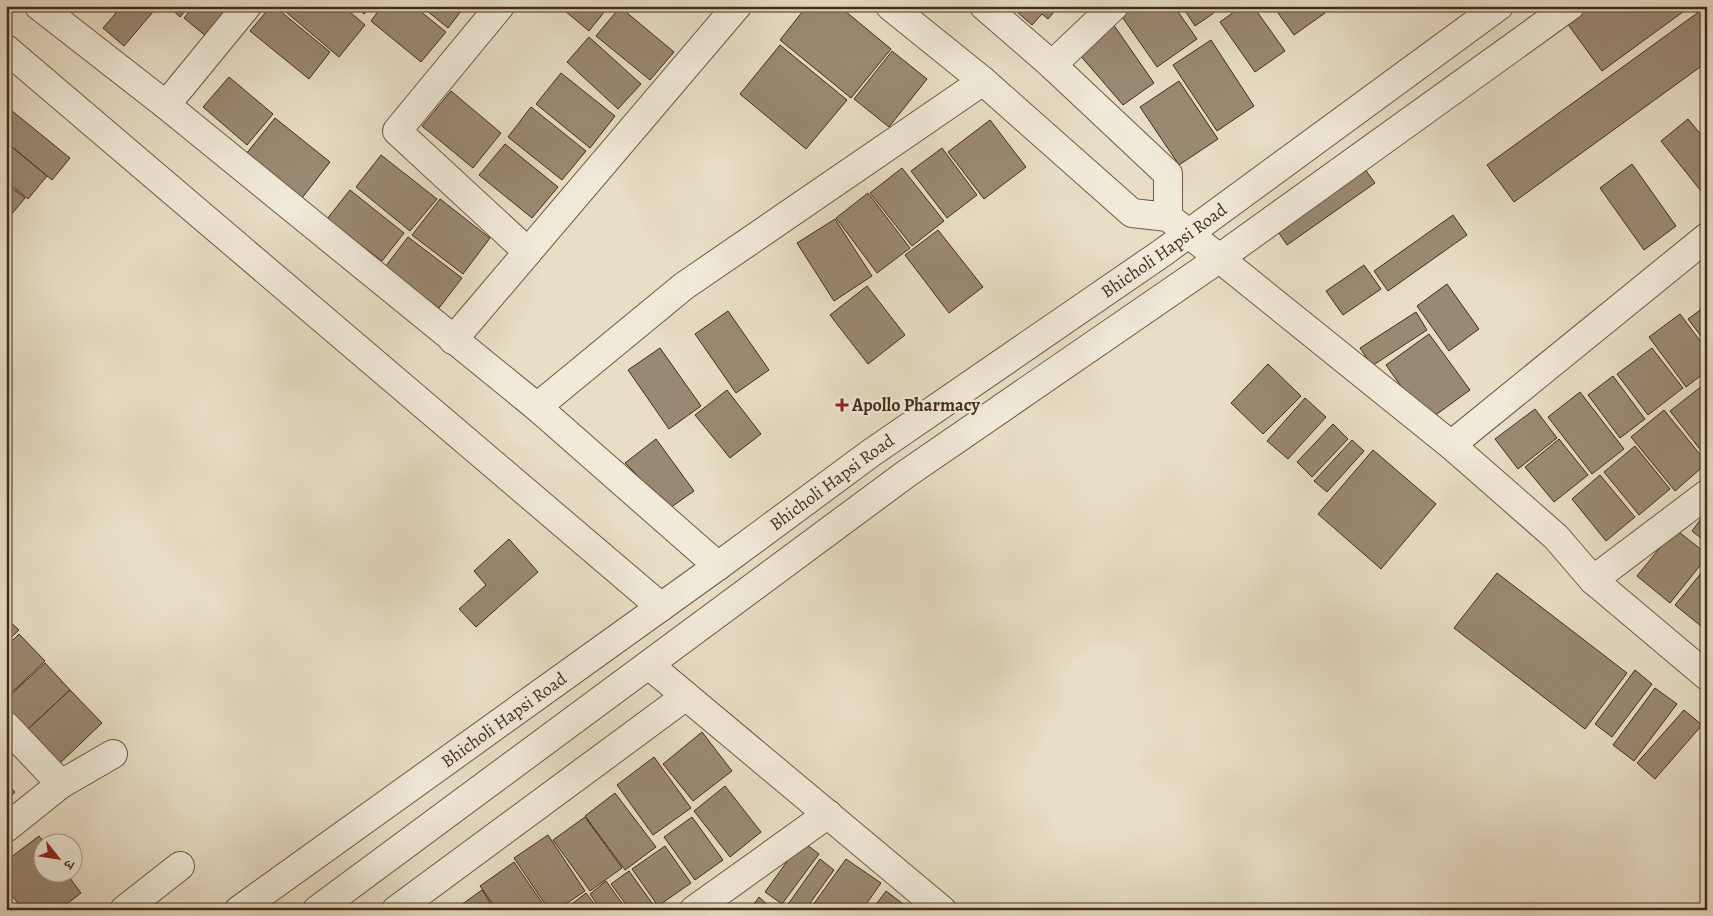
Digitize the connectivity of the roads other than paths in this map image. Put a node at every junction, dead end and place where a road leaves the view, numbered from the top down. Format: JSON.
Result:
{"nodes":[{"id":1,"x":39,"y":6,"type":"edge"},
{"id":2,"x":247,"y":6,"type":"edge"},
{"id":3,"x":500,"y":6,"type":"edge"},
{"id":4,"x":737,"y":6,"type":"edge"},
{"id":5,"x":890,"y":6,"type":"edge"},
{"id":6,"x":984,"y":6,"type":"edge"},
{"id":7,"x":1114,"y":6,"type":"edge"},
{"id":8,"x":1499,"y":6,"type":"edge"},
{"id":9,"x":1570,"y":6,"type":"edge"},
{"id":10,"x":6,"y":49,"type":"edge"},
{"id":11,"x":1052,"y":66,"type":"junction"},
{"id":12,"x":984,"y":81,"type":"junction"},
{"id":13,"x":166,"y":105,"type":"junction"},
{"id":14,"x":1168,"y":217,"type":"junction"},
{"id":15,"x":1188,"y":234,"type":"junction"},
{"id":16,"x":1707,"y":237,"type":"edge"},
{"id":17,"x":528,"y":252,"type":"junction"},
{"id":18,"x":1218,"y":258,"type":"junction"},
{"id":19,"x":452,"y":340,"type":"junction"},
{"id":20,"x":537,"y":407,"type":"junction"},
{"id":21,"x":1451,"y":445,"type":"junction"},
{"id":22,"x":1707,"y":494,"type":"edge"},
{"id":23,"x":718,"y":566,"type":"junction"},
{"id":24,"x":1593,"y":580,"type":"junction"},
{"id":25,"x":661,"y":607,"type":"junction"},
{"id":26,"x":649,"y":665,"type":"junction"},
{"id":27,"x":1707,"y":676,"type":"edge"},
{"id":28,"x":686,"y":696,"type":"junction"},
{"id":29,"x":6,"y":726,"type":"edge"},
{"id":30,"x":113,"y":754,"type":"dead end"},
{"id":31,"x":61,"y":784,"type":"junction"},
{"id":32,"x":828,"y":814,"type":"junction"},
{"id":33,"x":6,"y":828,"type":"edge"},
{"id":34,"x":180,"y":866,"type":"dead end"},
{"id":35,"x":124,"y":910,"type":"edge"},
{"id":36,"x":240,"y":910,"type":"edge"},
{"id":37,"x":317,"y":910,"type":"edge"},
{"id":38,"x":396,"y":910,"type":"edge"},
{"id":39,"x":694,"y":910,"type":"edge"},
{"id":40,"x":942,"y":910,"type":"edge"}],
"edges":[{"from":1,"to":13,"type":"street"},
{"from":2,"to":13,"type":"street"},
{"from":3,"to":17,"type":"street"},
{"from":4,"to":17,"type":"street"},
{"from":5,"to":12,"type":"street"},
{"from":6,"to":11,"type":"street"},
{"from":7,"to":11,"type":"street"},
{"from":8,"to":15,"type":"street","name":"Bhicholi Hapsi Road"},
{"from":9,"to":18,"type":"street"},
{"from":10,"to":25,"type":"street"},
{"from":11,"to":14,"type":"street"},
{"from":12,"to":14,"type":"street"},
{"from":12,"to":20,"type":"street"},
{"from":13,"to":19,"type":"street"},
{"from":14,"to":15,"type":"street"},
{"from":15,"to":18,"type":"street"},
{"from":15,"to":23,"type":"street","name":"Bhicholi Hapsi Road"},
{"from":16,"to":21,"type":"street"},
{"from":17,"to":19,"type":"street"},
{"from":18,"to":21,"type":"street"},
{"from":18,"to":26,"type":"street"},
{"from":19,"to":20,"type":"street"},
{"from":20,"to":23,"type":"street"},
{"from":21,"to":24,"type":"street"},
{"from":22,"to":24,"type":"street"},
{"from":23,"to":25,"type":"street","name":"Bhicholi Hapsi Road"},
{"from":24,"to":27,"type":"street"},
{"from":25,"to":36,"type":"street","name":"Bhicholi Hapsi Road"},
{"from":26,"to":28,"type":"street"},
{"from":26,"to":37,"type":"street"},
{"from":28,"to":32,"type":"street"},
{"from":28,"to":38,"type":"street"},
{"from":29,"to":31,"type":"street"},
{"from":30,"to":31,"type":"street"},
{"from":31,"to":33,"type":"street"},
{"from":32,"to":39,"type":"street"},
{"from":32,"to":40,"type":"street"},
{"from":34,"to":35,"type":"street"}]}
